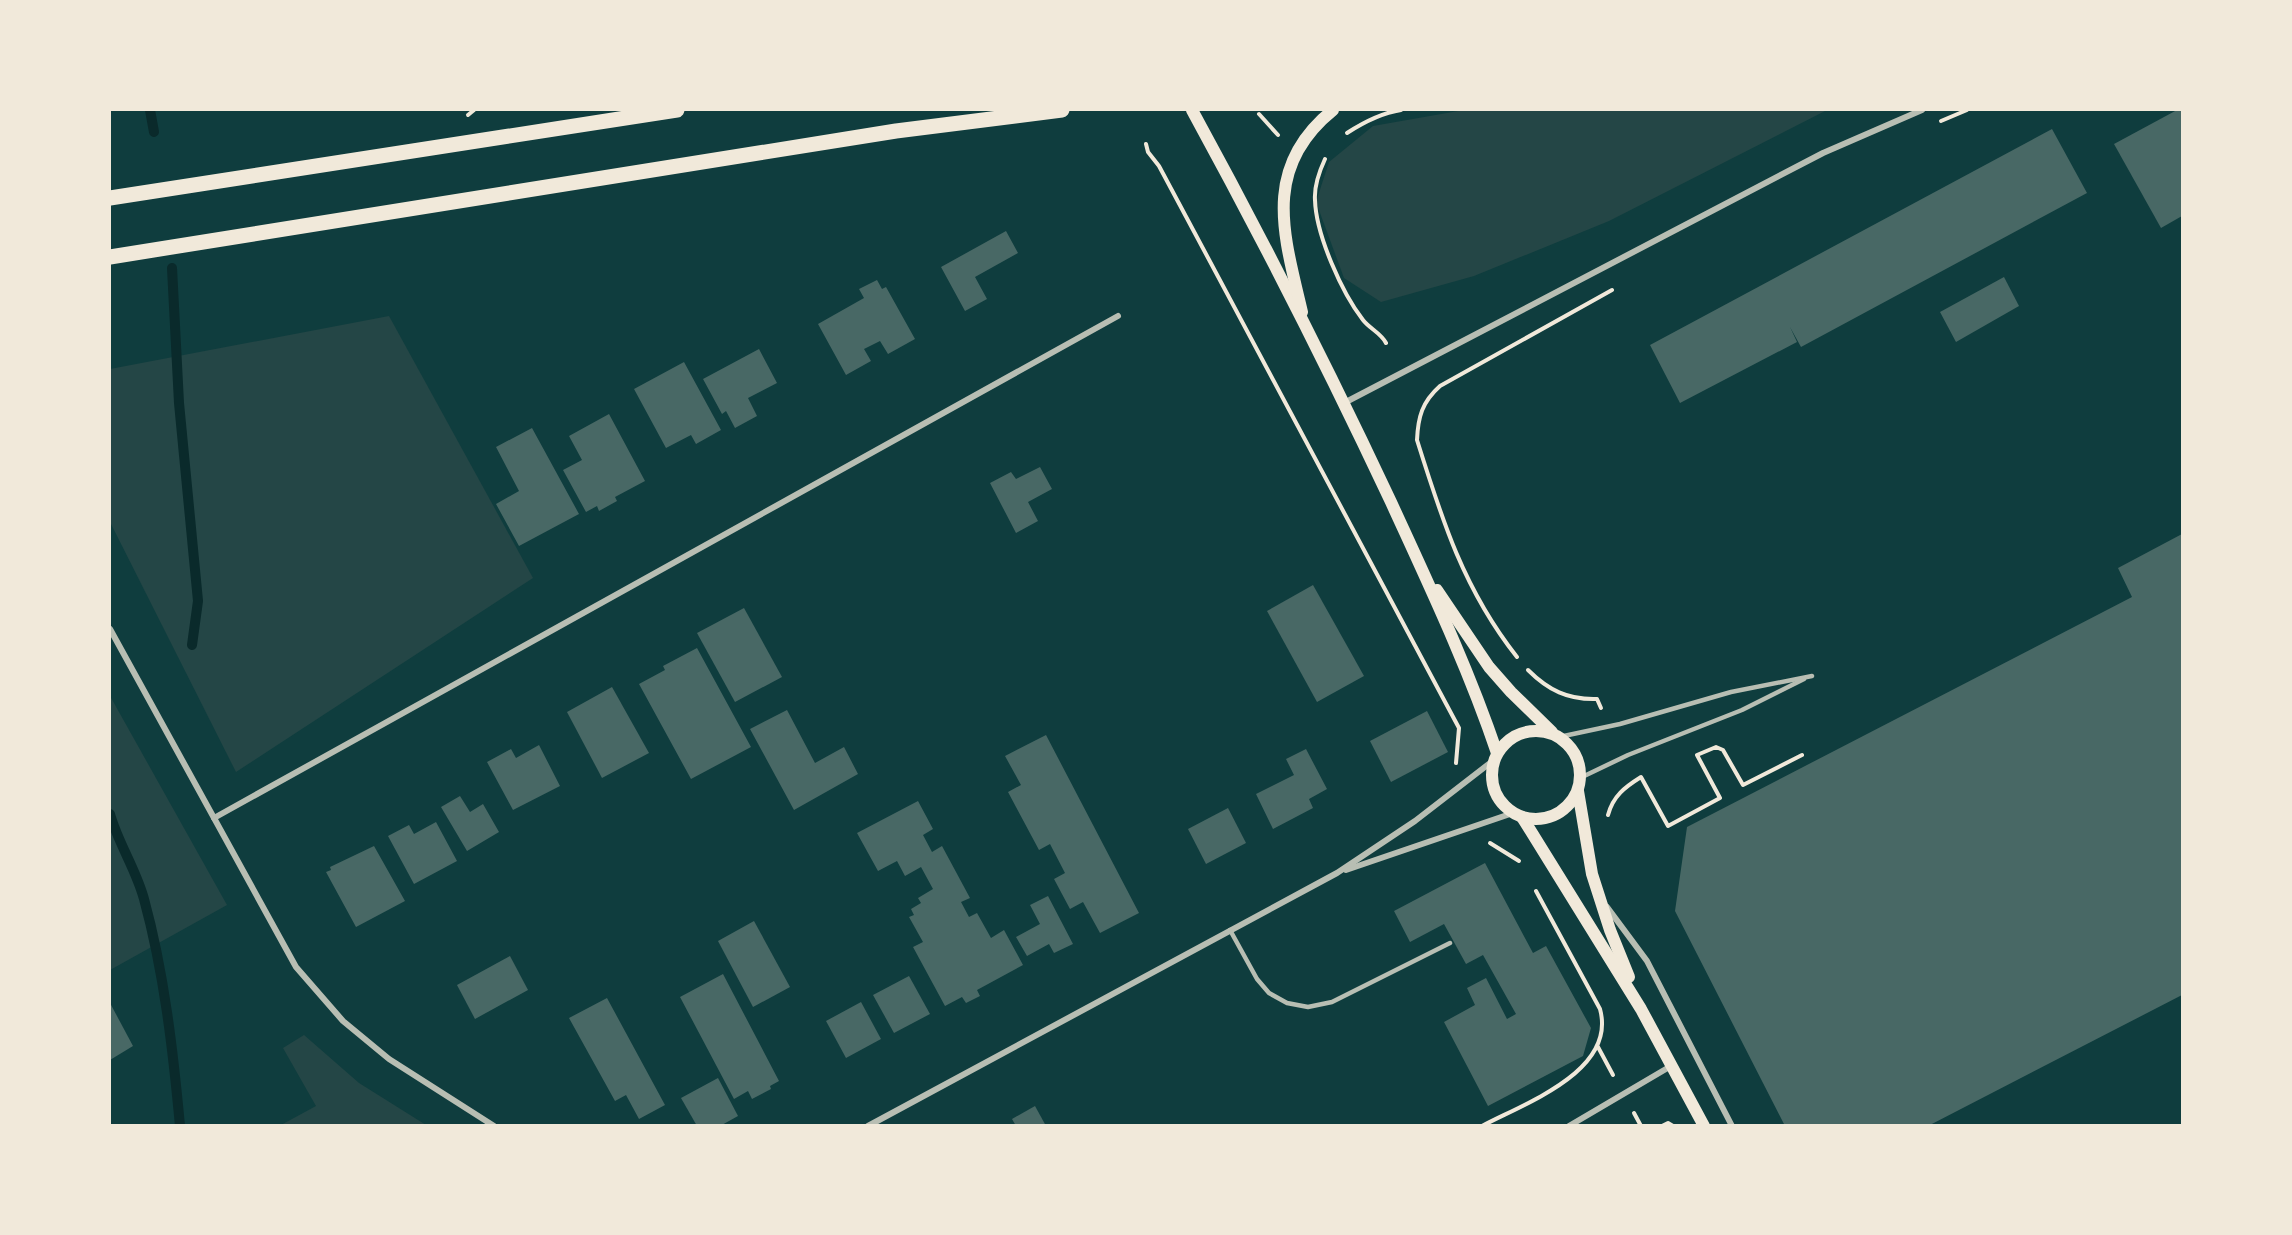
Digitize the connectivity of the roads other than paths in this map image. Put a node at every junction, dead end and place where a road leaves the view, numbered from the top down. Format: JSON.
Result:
{"nodes":[{"id":1,"x":677,"y":110,"type":"edge"},
{"id":2,"x":1062,"y":110,"type":"edge"},
{"id":3,"x":1192,"y":110,"type":"edge"},
{"id":4,"x":1333,"y":110,"type":"edge"},
{"id":5,"x":1922,"y":110,"type":"edge"},
{"id":6,"x":110,"y":198,"type":"edge"},
{"id":7,"x":110,"y":257,"type":"edge"},
{"id":8,"x":1118,"y":316,"type":"dead end"},
{"id":9,"x":1306,"y":329,"type":"junction"},
{"id":10,"x":1344,"y":403,"type":"junction"},
{"id":11,"x":1421,"y":567,"type":"junction"},
{"id":12,"x":110,"y":629,"type":"edge"},
{"id":13,"x":1556,"y":735,"type":"junction"},
{"id":14,"x":1495,"y":757,"type":"junction"},
{"id":15,"x":1581,"y":778,"type":"junction"},
{"id":16,"x":1578,"y":791,"type":"junction"},
{"id":17,"x":1518,"y":815,"type":"junction"},
{"id":18,"x":214,"y":818,"type":"junction"},
{"id":19,"x":1337,"y":873,"type":"junction"},
{"id":20,"x":1599,"y":896,"type":"junction"},
{"id":21,"x":1230,"y":930,"type":"junction"},
{"id":22,"x":1450,"y":944,"type":"dead end"},
{"id":23,"x":1641,"y":1009,"type":"junction"},
{"id":24,"x":1672,"y":1066,"type":"junction"},
{"id":25,"x":494,"y":1125,"type":"edge"},
{"id":26,"x":868,"y":1125,"type":"edge"},
{"id":27,"x":1569,"y":1125,"type":"edge"},
{"id":28,"x":1704,"y":1125,"type":"edge"},
{"id":29,"x":1732,"y":1125,"type":"edge"}],
"edges":[{"from":1,"to":6,"type":"main road"},
{"from":2,"to":7,"type":"main road"},
{"from":3,"to":9,"type":"main road"},
{"from":4,"to":9,"type":"main road"},
{"from":5,"to":10,"type":"street"},
{"from":8,"to":18,"type":"street"},
{"from":9,"to":10,"type":"main road"},
{"from":10,"to":11,"type":"main road"},
{"from":11,"to":13,"type":"main road"},
{"from":11,"to":14,"type":"main road"},
{"from":12,"to":18,"type":"street"},
{"from":13,"to":14,"type":"main road"},
{"from":13,"to":15,"type":"main road"},
{"from":13,"to":15,"type":"lane"},
{"from":14,"to":17,"type":"main road"},
{"from":14,"to":19,"type":"street"},
{"from":15,"to":16,"type":"main road"},
{"from":16,"to":17,"type":"main road"},
{"from":16,"to":20,"type":"main road"},
{"from":17,"to":19,"type":"street"},
{"from":17,"to":23,"type":"main road"},
{"from":18,"to":25,"type":"street"},
{"from":19,"to":21,"type":"street"},
{"from":20,"to":23,"type":"main road"},
{"from":20,"to":29,"type":"street"},
{"from":21,"to":22,"type":"lane"},
{"from":21,"to":26,"type":"street"},
{"from":23,"to":24,"type":"main road"},
{"from":24,"to":27,"type":"street"},
{"from":24,"to":28,"type":"main road"}]}
